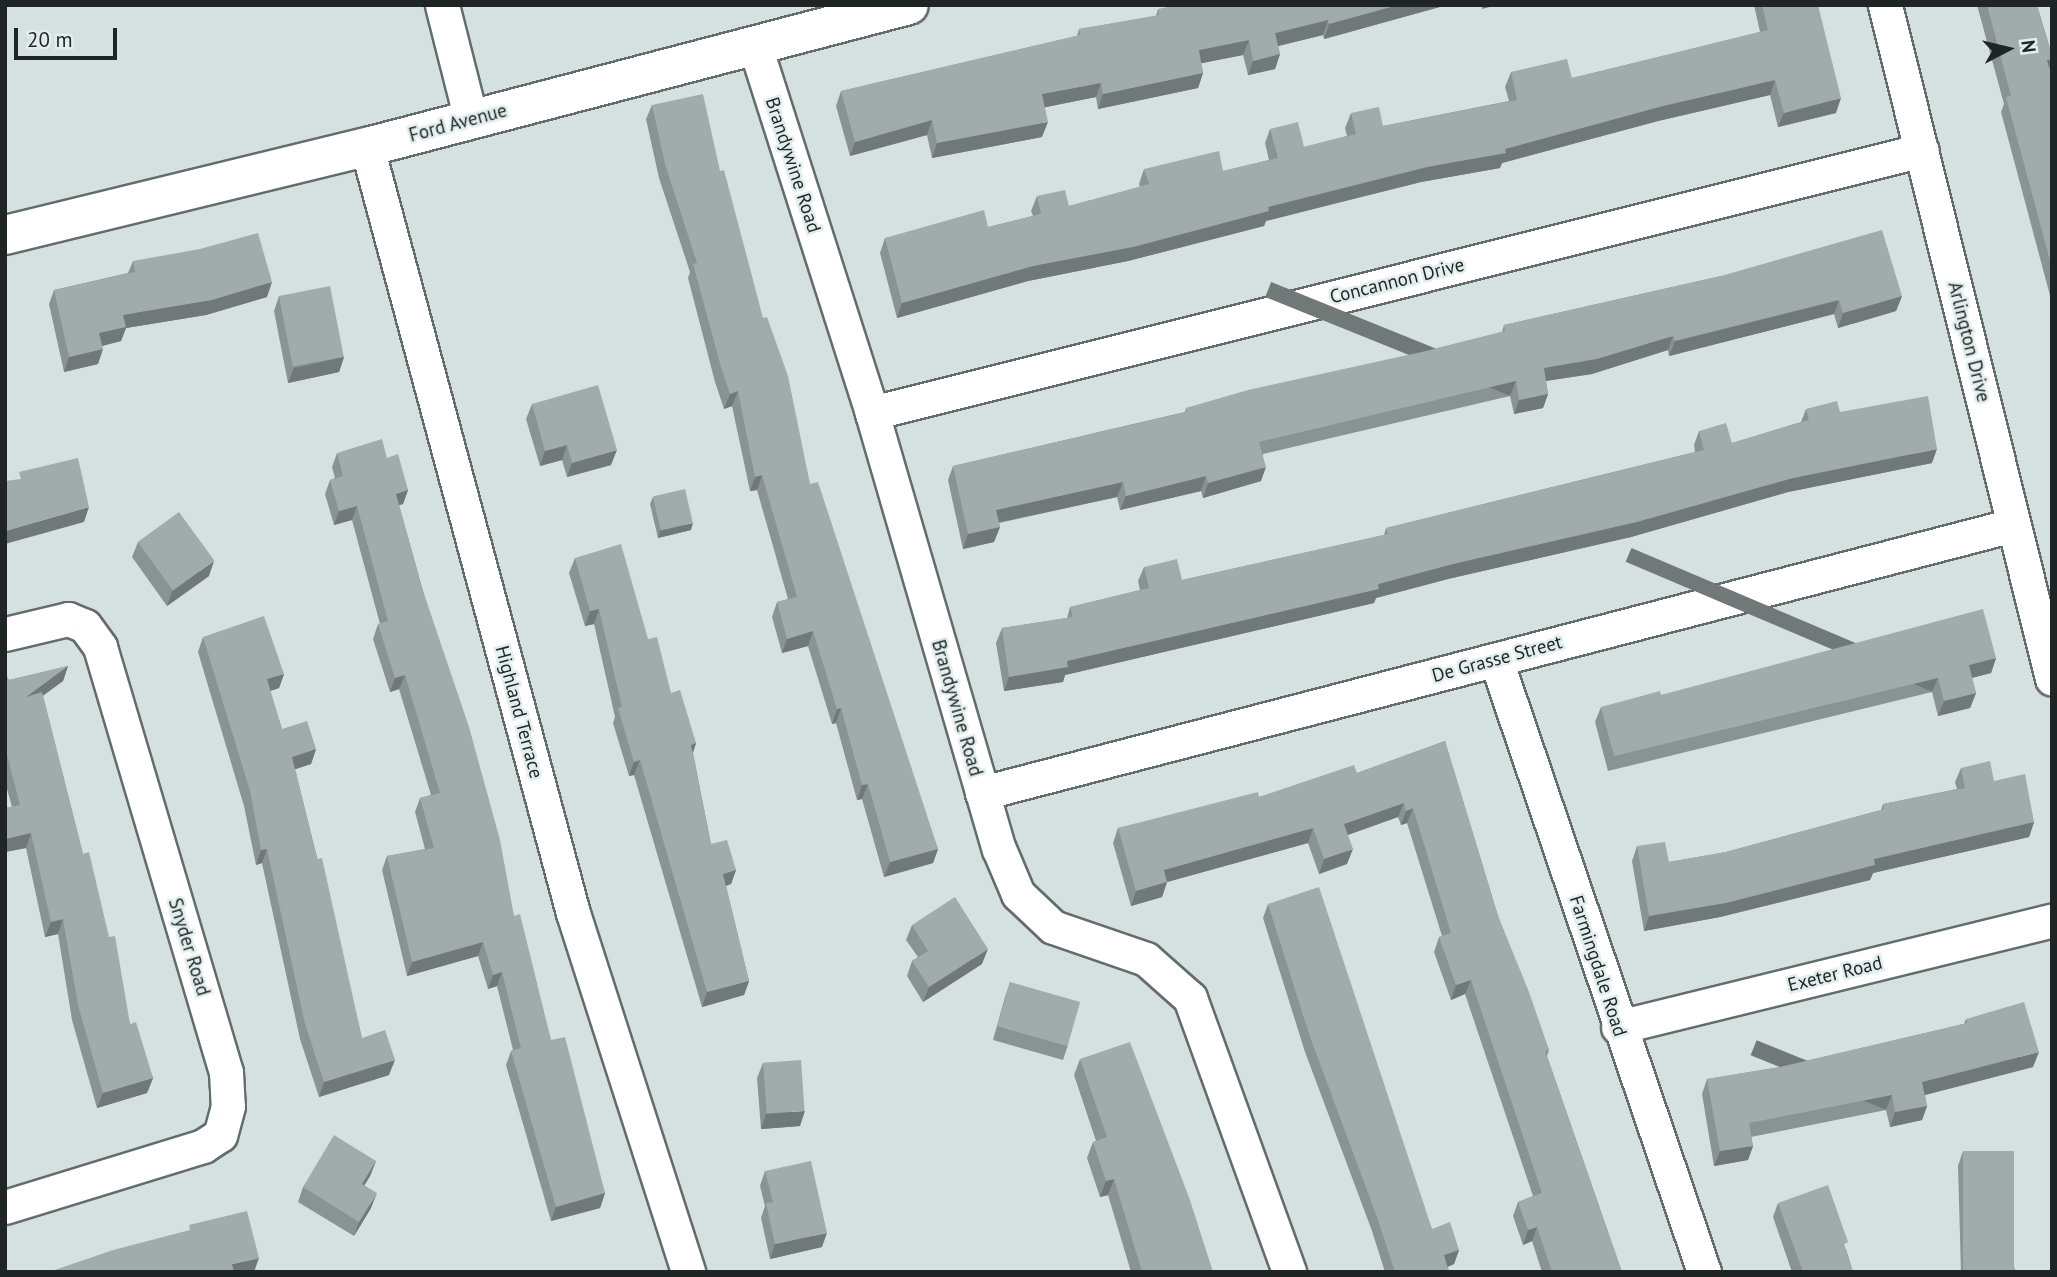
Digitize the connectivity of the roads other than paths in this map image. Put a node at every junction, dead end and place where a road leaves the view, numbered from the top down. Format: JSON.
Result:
{"nodes":[{"id":1,"x":442,"y":5,"type":"edge"},
{"id":2,"x":909,"y":5,"type":"edge"},
{"id":3,"x":1885,"y":5,"type":"edge"},
{"id":4,"x":755,"y":46,"type":"junction"},
{"id":5,"x":471,"y":120,"type":"junction"},
{"id":6,"x":367,"y":147,"type":"junction"},
{"id":7,"x":1922,"y":150,"type":"junction"},
{"id":8,"x":5,"y":235,"type":"edge"},
{"id":9,"x":872,"y":413,"type":"junction"},
{"id":10,"x":2013,"y":525,"type":"junction"},
{"id":11,"x":5,"y":634,"type":"edge"},
{"id":12,"x":1496,"y":660,"type":"junction"},
{"id":13,"x":2052,"y":679,"type":"edge"},
{"id":14,"x":982,"y":793,"type":"junction"},
{"id":15,"x":2052,"y":920,"type":"edge"},
{"id":16,"x":1618,"y":1027,"type":"junction"},
{"id":17,"x":5,"y":1207,"type":"edge"},
{"id":18,"x":688,"y":1272,"type":"edge"},
{"id":19,"x":1289,"y":1272,"type":"edge"},
{"id":20,"x":1704,"y":1272,"type":"edge"}],
"edges":[{"from":1,"to":5,"type":"street"},
{"from":2,"to":4,"type":"street","name":"Ford Avenue"},
{"from":3,"to":7,"type":"street","name":"Arlington Drive"},
{"from":4,"to":5,"type":"street","name":"Ford Avenue"},
{"from":4,"to":9,"type":"street","name":"Brandywine Road"},
{"from":5,"to":6,"type":"street","name":"Ford Avenue"},
{"from":6,"to":8,"type":"street","name":"Ford Avenue"},
{"from":6,"to":18,"type":"street","name":"Highland Terrace"},
{"from":7,"to":9,"type":"street","name":"Concannon Drive"},
{"from":7,"to":10,"type":"street","name":"Arlington Drive"},
{"from":9,"to":14,"type":"street","name":"Brandywine Road"},
{"from":10,"to":12,"type":"street","name":"De Grasse Street"},
{"from":10,"to":13,"type":"street","name":"Arlington Drive"},
{"from":11,"to":17,"type":"street","name":"Snyder Road"},
{"from":12,"to":14,"type":"street","name":"De Grasse Street"},
{"from":12,"to":16,"type":"street","name":"Farmingdale Road"},
{"from":14,"to":19,"type":"street","name":"Brandywine Road"},
{"from":15,"to":16,"type":"street","name":"Exeter Road"},
{"from":16,"to":20,"type":"street","name":"Farmingdale Road"}]}
